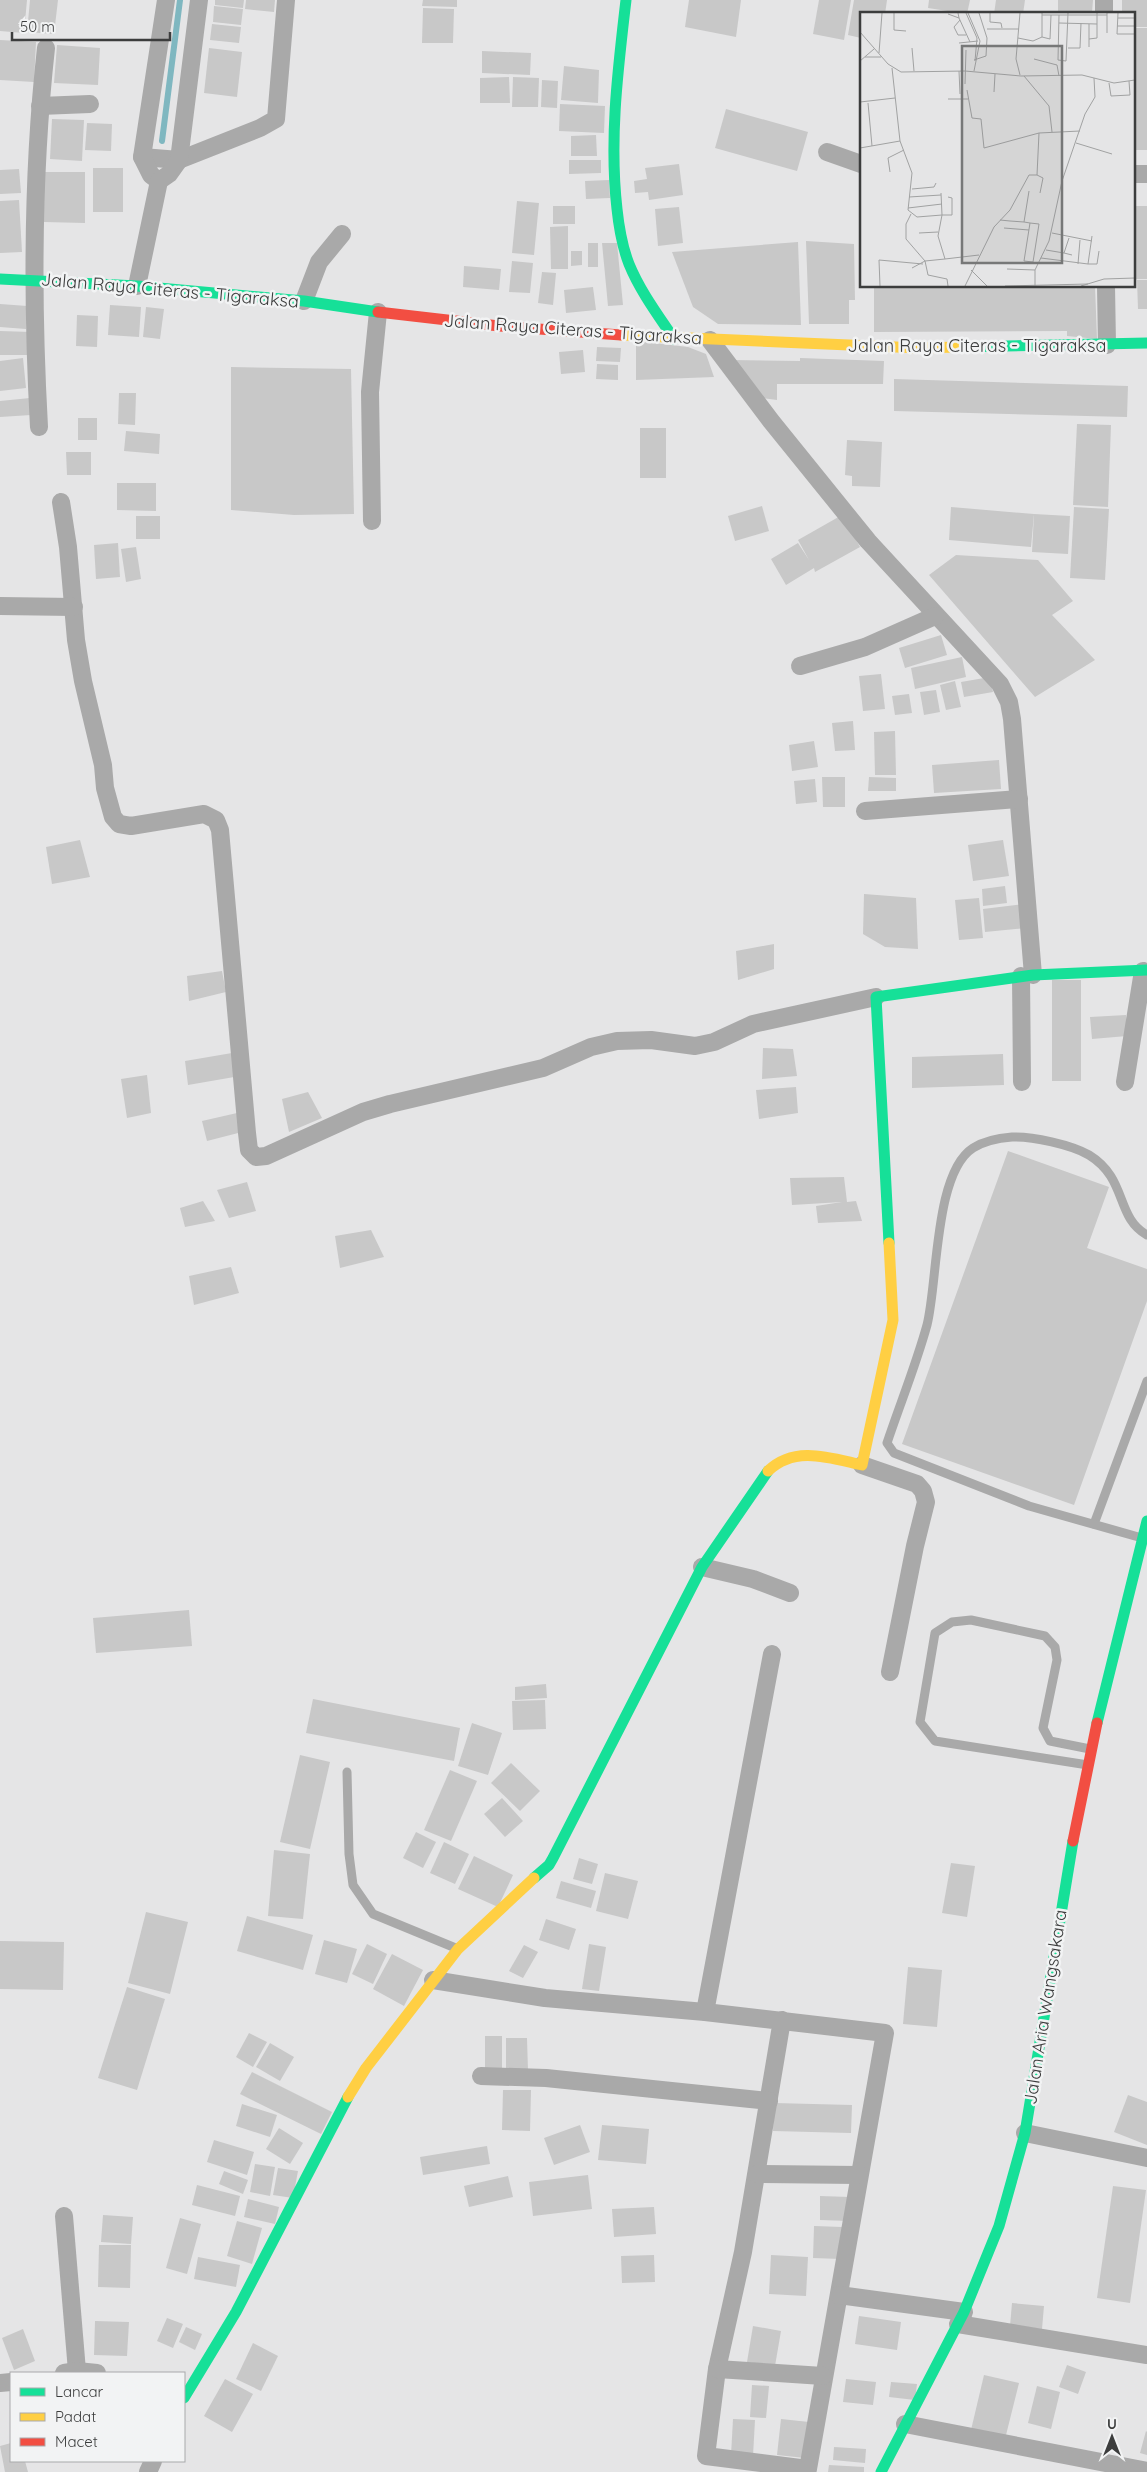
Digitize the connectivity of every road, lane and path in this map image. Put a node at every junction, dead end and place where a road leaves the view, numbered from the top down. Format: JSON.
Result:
{"nodes":[{"id":1,"x":166,"y":0,"type":"edge"},
{"id":2,"x":199,"y":0,"type":"edge"},
{"id":3,"x":286,"y":0,"type":"edge"},
{"id":4,"x":626,"y":0,"type":"edge"},
{"id":5,"x":46,"y":48,"type":"dead end"},
{"id":6,"x":90,"y":104,"type":"dead end"},
{"id":7,"x":40,"y":106,"type":"junction"},
{"id":8,"x":827,"y":152,"type":"dead end"},
{"id":9,"x":142,"y":157,"type":"junction"},
{"id":10,"x":178,"y":160,"type":"junction"},
{"id":11,"x":860,"y":164,"type":"edge"},
{"id":12,"x":1134,"y":174,"type":"edge"},
{"id":13,"x":1147,"y":174,"type":"edge"},
{"id":14,"x":159,"y":181,"type":"junction"},
{"id":15,"x":342,"y":234,"type":"dead end"},
{"id":16,"x":33,"y":279,"type":"junction"},
{"id":17,"x":0,"y":280,"type":"edge"},
{"id":18,"x":137,"y":286,"type":"junction"},
{"id":19,"x":1106,"y":288,"type":"edge"},
{"id":20,"x":304,"y":301,"type":"junction"},
{"id":21,"x":378,"y":312,"type":"junction"},
{"id":22,"x":674,"y":339,"type":"junction"},
{"id":23,"x":710,"y":340,"type":"junction"},
{"id":24,"x":1147,"y":343,"type":"edge"},
{"id":25,"x":1107,"y":346,"type":"junction"},
{"id":26,"x":39,"y":427,"type":"dead end"},
{"id":27,"x":61,"y":502,"type":"dead end"},
{"id":28,"x":372,"y":521,"type":"dead end"},
{"id":29,"x":0,"y":606,"type":"edge"},
{"id":30,"x":74,"y":607,"type":"junction"},
{"id":31,"x":935,"y":616,"type":"junction"},
{"id":32,"x":800,"y":666,"type":"dead end"},
{"id":33,"x":1019,"y":799,"type":"junction"},
{"id":34,"x":865,"y":811,"type":"dead end"},
{"id":35,"x":1145,"y":970,"type":"edge"},
{"id":36,"x":1027,"y":975,"type":"junction"},
{"id":37,"x":876,"y":997,"type":"junction"},
{"id":38,"x":1022,"y":1082,"type":"dead end"},
{"id":39,"x":1125,"y":1082,"type":"dead end"},
{"id":40,"x":1147,"y":1235,"type":"edge"},
{"id":41,"x":1147,"y":1381,"type":"edge"},
{"id":42,"x":862,"y":1465,"type":"junction"},
{"id":43,"x":1147,"y":1521,"type":"edge"},
{"id":44,"x":1094,"y":1524,"type":"junction"},
{"id":45,"x":1142,"y":1538,"type":"junction"},
{"id":46,"x":702,"y":1567,"type":"junction"},
{"id":47,"x":790,"y":1593,"type":"dead end"},
{"id":48,"x":772,"y":1654,"type":"dead end"},
{"id":49,"x":890,"y":1672,"type":"dead end"},
{"id":50,"x":1091,"y":1749,"type":"junction"},
{"id":51,"x":1088,"y":1765,"type":"junction"},
{"id":52,"x":347,"y":1772,"type":"dead end"},
{"id":53,"x":458,"y":1949,"type":"junction"},
{"id":54,"x":433,"y":1980,"type":"junction"},
{"id":55,"x":705,"y":2012,"type":"junction"},
{"id":56,"x":782,"y":2020,"type":"junction"},
{"id":57,"x":481,"y":2076,"type":"dead end"},
{"id":58,"x":769,"y":2101,"type":"junction"},
{"id":59,"x":1025,"y":2133,"type":"junction"},
{"id":60,"x":1147,"y":2158,"type":"edge"},
{"id":61,"x":757,"y":2174,"type":"junction"},
{"id":62,"x":859,"y":2175,"type":"junction"},
{"id":63,"x":64,"y":2216,"type":"dead end"},
{"id":64,"x":839,"y":2295,"type":"junction"},
{"id":65,"x":961,"y":2318,"type":"junction"},
{"id":66,"x":1147,"y":2355,"type":"edge"},
{"id":67,"x":718,"y":2369,"type":"junction"},
{"id":68,"x":71,"y":2372,"type":"edge"},
{"id":69,"x":823,"y":2376,"type":"junction"},
{"id":70,"x":186,"y":2388,"type":"edge"},
{"id":71,"x":905,"y":2424,"type":"junction"},
{"id":72,"x":1147,"y":2471,"type":"edge"},
{"id":73,"x":881,"y":2472,"type":"edge"}],
"edges":[{"from":1,"to":9,"type":"street"},
{"from":2,"to":10,"type":"street"},
{"from":3,"to":10,"type":"street"},
{"from":4,"to":22,"type":"street"},
{"from":5,"to":7,"type":"street"},
{"from":6,"to":7,"type":"street"},
{"from":7,"to":16,"type":"street"},
{"from":8,"to":11,"type":"street"},
{"from":9,"to":10,"type":"street"},
{"from":9,"to":14,"type":"street"},
{"from":10,"to":14,"type":"street"},
{"from":12,"to":13,"type":"street"},
{"from":14,"to":18,"type":"street"},
{"from":15,"to":20,"type":"street"},
{"from":16,"to":17,"type":"street","name":"Jalan Raya Citeras - Tigaraksa"},
{"from":16,"to":18,"type":"street","name":"Jalan Raya Citeras - Tigaraksa"},
{"from":16,"to":26,"type":"street"},
{"from":18,"to":20,"type":"street","name":"Jalan Raya Citeras - Tigaraksa"},
{"from":19,"to":25,"type":"street"},
{"from":20,"to":21,"type":"street","name":"Jalan Raya Citeras - Tigaraksa"},
{"from":21,"to":22,"type":"street","name":"Jalan Raya Citeras - Tigaraksa"},
{"from":21,"to":28,"type":"street"},
{"from":22,"to":23,"type":"street","name":"Jalan Raya Citeras - Tigaraksa"},
{"from":23,"to":25,"type":"street","name":"Jalan Raya Citeras - Tigaraksa"},
{"from":23,"to":31,"type":"street"},
{"from":24,"to":25,"type":"street","name":"Jalan Raya Citeras - Tigaraksa"},
{"from":27,"to":30,"type":"street"},
{"from":29,"to":30,"type":"street"},
{"from":30,"to":37,"type":"street"},
{"from":31,"to":32,"type":"street"},
{"from":31,"to":33,"type":"street"},
{"from":33,"to":34,"type":"street"},
{"from":33,"to":36,"type":"street"},
{"from":35,"to":36,"type":"street"},
{"from":35,"to":39,"type":"street"},
{"from":36,"to":37,"type":"street"},
{"from":36,"to":38,"type":"street"},
{"from":37,"to":42,"type":"street"},
{"from":40,"to":44,"type":"lane"},
{"from":41,"to":44,"type":"lane"},
{"from":42,"to":46,"type":"street"},
{"from":42,"to":49,"type":"street"},
{"from":43,"to":45,"type":"street","name":"Jalan Aria Wangsakara"},
{"from":44,"to":45,"type":"lane"},
{"from":45,"to":50,"type":"street","name":"Jalan Aria Wangsakara"},
{"from":46,"to":47,"type":"street"},
{"from":46,"to":53,"type":"street"},
{"from":48,"to":55,"type":"street"},
{"from":50,"to":51,"type":"street","name":"Jalan Aria Wangsakara"},
{"from":50,"to":51,"type":"lane"},
{"from":51,"to":59,"type":"street","name":"Jalan Aria Wangsakara"},
{"from":52,"to":53,"type":"lane"},
{"from":53,"to":54,"type":"street"},
{"from":54,"to":55,"type":"street"},
{"from":54,"to":70,"type":"street"},
{"from":55,"to":56,"type":"street"},
{"from":56,"to":58,"type":"street"},
{"from":56,"to":62,"type":"street"},
{"from":57,"to":58,"type":"street"},
{"from":58,"to":61,"type":"street"},
{"from":59,"to":60,"type":"street"},
{"from":59,"to":65,"type":"street","name":"Jalan Aria Wangsakara"},
{"from":61,"to":62,"type":"street"},
{"from":61,"to":67,"type":"street"},
{"from":62,"to":64,"type":"street"},
{"from":63,"to":68,"type":"street"},
{"from":64,"to":65,"type":"street"},
{"from":64,"to":69,"type":"street"},
{"from":65,"to":66,"type":"street"},
{"from":65,"to":71,"type":"street","name":"Jalan Aria Wangsakara"},
{"from":67,"to":69,"type":"street"},
{"from":67,"to":69,"type":"street"},
{"from":71,"to":72,"type":"street"},
{"from":71,"to":73,"type":"street","name":"Jalan Aria Wangsakara"}]}
